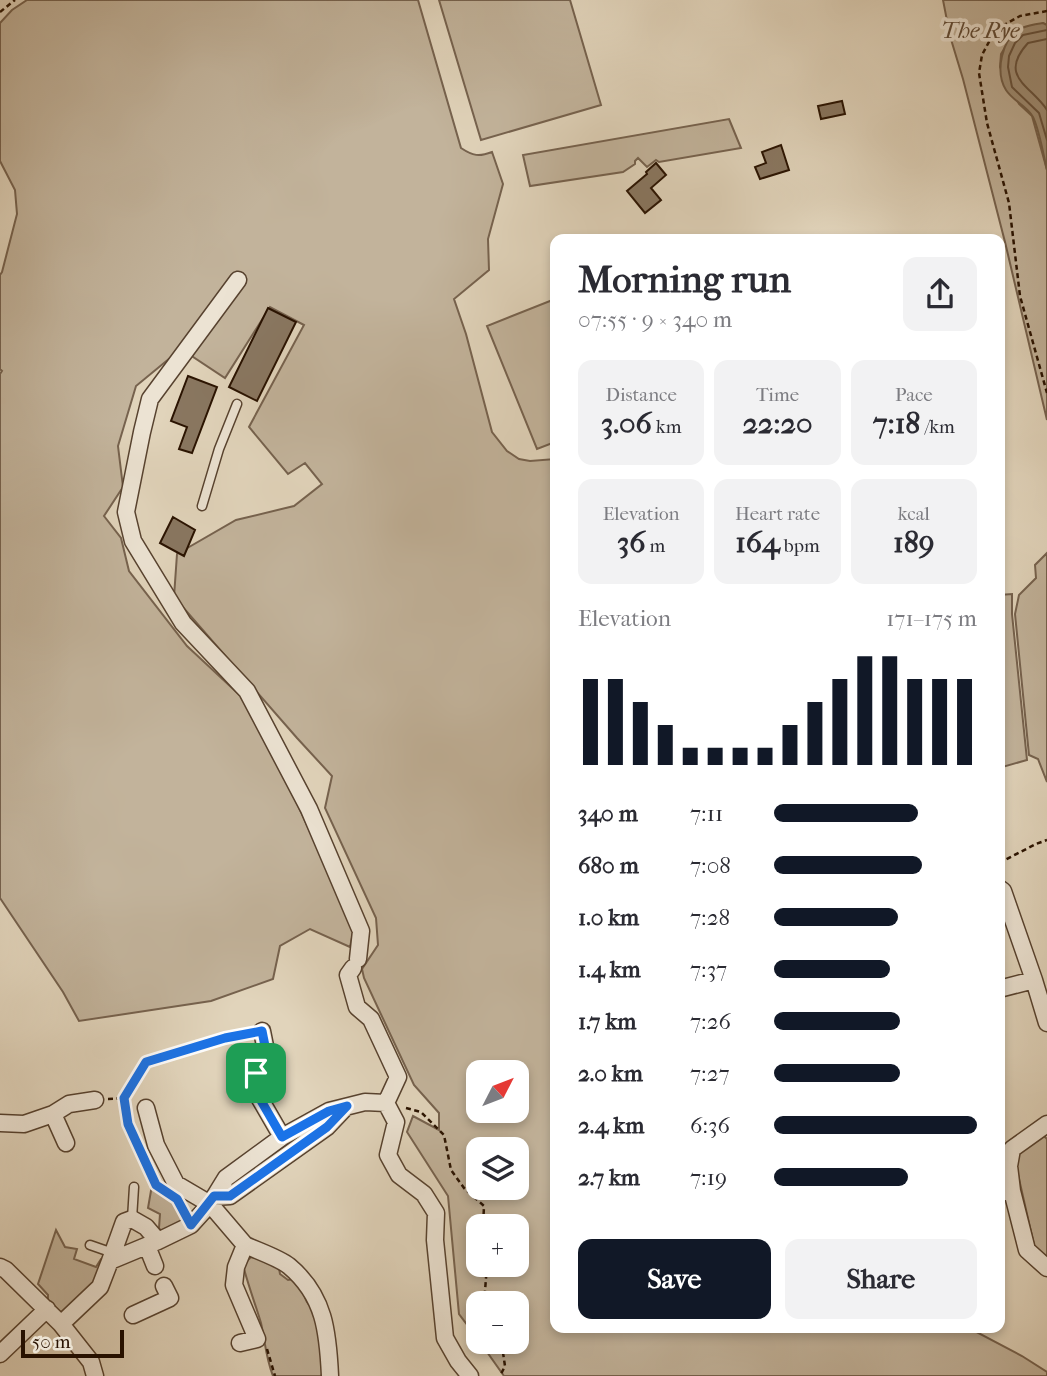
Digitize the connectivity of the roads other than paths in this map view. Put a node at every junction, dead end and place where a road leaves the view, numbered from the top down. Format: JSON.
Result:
{"nodes":[{"id":1,"x":238,"y":280,"type":"dead end"},
{"id":2,"x":237,"y":404,"type":"dead end"},
{"id":3,"x":202,"y":506,"type":"dead end"},
{"id":4,"x":1005,"y":897,"type":"edge"},
{"id":5,"x":1034,"y":979,"type":"junction"},
{"id":6,"x":1005,"y":987,"type":"edge"},
{"id":7,"x":1047,"y":1023,"type":"edge"},
{"id":8,"x":262,"y":1031,"type":"road end"},
{"id":9,"x":94,"y":1100,"type":"dead end"},
{"id":10,"x":386,"y":1103,"type":"junction"},
{"id":11,"x":347,"y":1106,"type":"junction"},
{"id":12,"x":146,"y":1108,"type":"dead end"},
{"id":13,"x":53,"y":1114,"type":"junction"},
{"id":14,"x":0,"y":1123,"type":"edge"},
{"id":15,"x":1047,"y":1125,"type":"edge"},
{"id":16,"x":282,"y":1137,"type":"junction"},
{"id":17,"x":65,"y":1143,"type":"dead end"},
{"id":18,"x":134,"y":1187,"type":"dead end"},
{"id":19,"x":1006,"y":1192,"type":"edge"},
{"id":20,"x":212,"y":1200,"type":"junction"},
{"id":21,"x":132,"y":1219,"type":"junction"},
{"id":22,"x":152,"y":1244,"type":"junction"},
{"id":23,"x":90,"y":1245,"type":"dead end"},
{"id":24,"x":245,"y":1245,"type":"junction"},
{"id":25,"x":111,"y":1257,"type":"junction"},
{"id":26,"x":155,"y":1266,"type":"dead end"},
{"id":27,"x":0,"y":1267,"type":"edge"},
{"id":28,"x":1047,"y":1268,"type":"edge"},
{"id":29,"x":164,"y":1286,"type":"dead end"},
{"id":30,"x":47,"y":1309,"type":"junction"},
{"id":31,"x":133,"y":1315,"type":"dead end"},
{"id":32,"x":61,"y":1324,"type":"junction"},
{"id":33,"x":240,"y":1343,"type":"dead end"},
{"id":34,"x":0,"y":1354,"type":"edge"},
{"id":35,"x":95,"y":1376,"type":"edge"},
{"id":36,"x":330,"y":1376,"type":"edge"},
{"id":37,"x":470,"y":1376,"type":"edge"}],
"edges":[{"from":1,"to":10,"type":"street"},
{"from":2,"to":3,"type":"lane"},
{"from":4,"to":5,"type":"street"},
{"from":5,"to":6,"type":"street"},
{"from":5,"to":7,"type":"street"},
{"from":8,"to":16,"type":"street"},
{"from":9,"to":13,"type":"street"},
{"from":10,"to":11,"type":"street"},
{"from":10,"to":37,"type":"street"},
{"from":11,"to":16,"type":"street"},
{"from":11,"to":20,"type":"street"},
{"from":12,"to":20,"type":"street"},
{"from":13,"to":14,"type":"street"},
{"from":13,"to":17,"type":"street"},
{"from":15,"to":19,"type":"street"},
{"from":16,"to":20,"type":"street"},
{"from":18,"to":21,"type":"lane"},
{"from":19,"to":28,"type":"street"},
{"from":20,"to":22,"type":"street"},
{"from":20,"to":24,"type":"street"},
{"from":21,"to":22,"type":"street"},
{"from":21,"to":25,"type":"street"},
{"from":22,"to":25,"type":"street"},
{"from":22,"to":26,"type":"street"},
{"from":23,"to":25,"type":"lane"},
{"from":24,"to":33,"type":"street"},
{"from":24,"to":36,"type":"street"},
{"from":25,"to":32,"type":"street"},
{"from":27,"to":30,"type":"street"},
{"from":29,"to":31,"type":"street"},
{"from":30,"to":32,"type":"street"},
{"from":30,"to":34,"type":"street"},
{"from":32,"to":35,"type":"street"}]}
